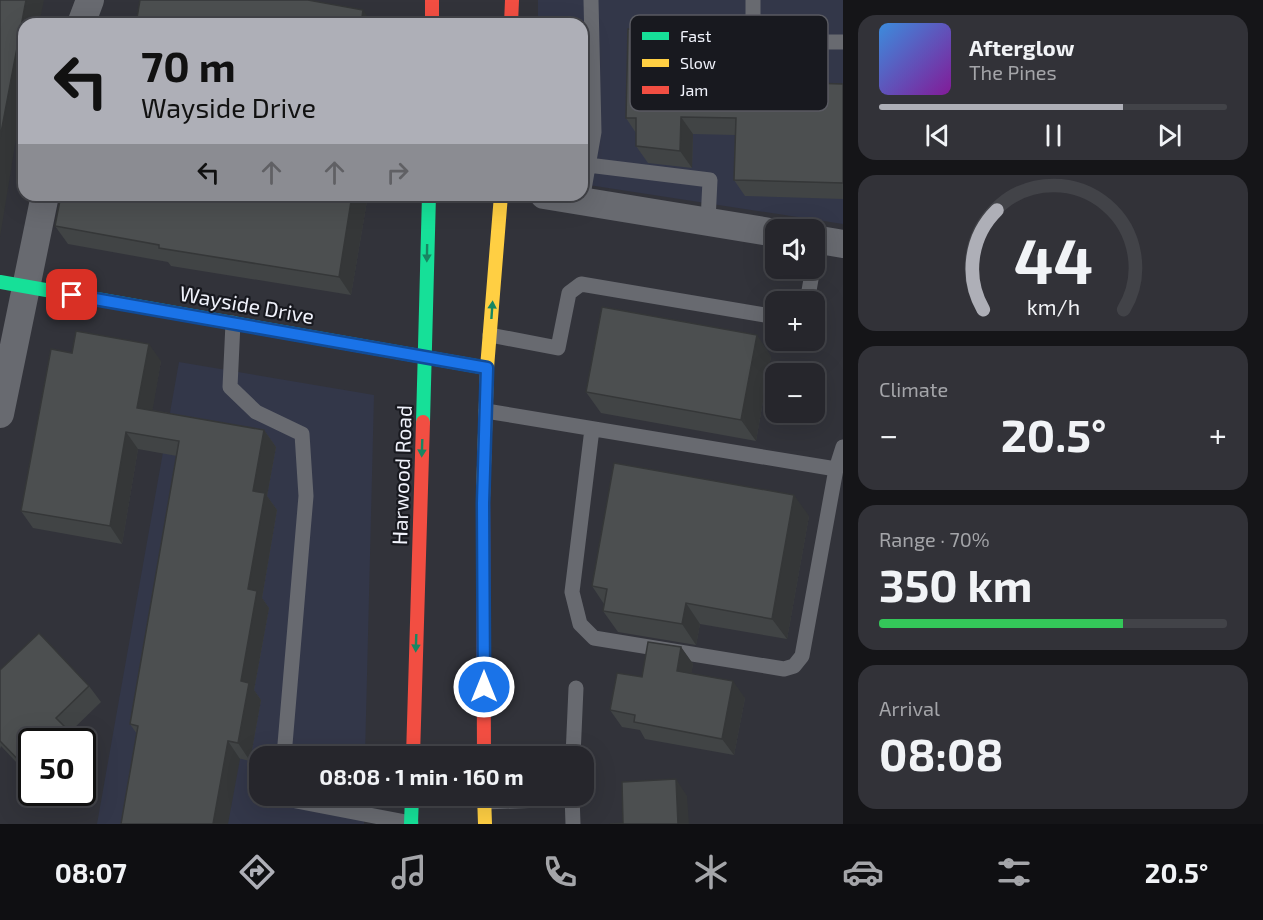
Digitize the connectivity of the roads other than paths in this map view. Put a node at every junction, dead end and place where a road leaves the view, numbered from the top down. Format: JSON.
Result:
{"nodes":[{"id":1,"x":90,"y":0,"type":"edge"},
{"id":2,"x":432,"y":0,"type":"edge"},
{"id":3,"x":591,"y":0,"type":"edge"},
{"id":4,"x":83,"y":18,"type":"edge"},
{"id":5,"x":432,"y":18,"type":"edge"},
{"id":6,"x":588,"y":165,"type":"joint"},
{"id":7,"x":43,"y":201,"type":"edge"},
{"id":8,"x":429,"y":201,"type":"edge"},
{"id":9,"x":501,"y":201,"type":"edge"},
{"id":10,"x":582,"y":201,"type":"edge"},
{"id":11,"x":708,"y":221,"type":"junction"},
{"id":12,"x":765,"y":230,"type":"edge"},
{"id":13,"x":13,"y":284,"type":"edge"},
{"id":14,"x":765,"y":315,"type":"edge"},
{"id":15,"x":233,"y":323,"type":"junction"},
{"id":16,"x":490,"y":334,"type":"junction"},
{"id":17,"x":425,"y":357,"type":"junction"},
{"id":18,"x":487,"y":368,"type":"junction"},
{"id":19,"x":486,"y":411,"type":"junction"},
{"id":20,"x":0,"y":414,"type":"edge"},
{"id":21,"x":592,"y":429,"type":"junction"},
{"id":22,"x":843,"y":447,"type":"edge"},
{"id":23,"x":836,"y":469,"type":"junction"},
{"id":24,"x":576,"y":688,"type":"dead end"},
{"id":25,"x":285,"y":746,"type":"edge"},
{"id":26,"x":413,"y":746,"type":"edge"},
{"id":27,"x":484,"y":746,"type":"edge"},
{"id":28,"x":573,"y":746,"type":"edge"},
{"id":29,"x":321,"y":806,"type":"edge"},
{"id":30,"x":412,"y":806,"type":"edge"},
{"id":31,"x":484,"y":806,"type":"edge"},
{"id":32,"x":572,"y":806,"type":"edge"},
{"id":33,"x":411,"y":824,"type":"edge"},
{"id":34,"x":484,"y":824,"type":"edge"},
{"id":35,"x":573,"y":824,"type":"edge"}],
"edges":[{"from":1,"to":4,"type":"street"},
{"from":2,"to":5,"type":"main road"},
{"from":3,"to":6,"type":"lane"},
{"from":6,"to":11,"type":"lane"},
{"from":7,"to":13,"type":"street"},
{"from":8,"to":17,"type":"main road","name":"Harwood Road","one_way":true},
{"from":16,"to":9,"type":"main road","one_way":true},
{"from":10,"to":11,"type":"street"},
{"from":11,"to":12,"type":"street"},
{"from":13,"to":15,"type":"main road","name":"Wayside Drive"},
{"from":13,"to":20,"type":"street"},
{"from":14,"to":16,"type":"lane"},
{"from":15,"to":17,"type":"main road","name":"Wayside Drive"},
{"from":15,"to":25,"type":"lane"},
{"from":16,"to":18,"type":"main road"},
{"from":17,"to":18,"type":"main road","name":"Wayside Drive"},
{"from":17,"to":26,"type":"main road","name":"Harwood Road","one_way":true},
{"from":18,"to":19,"type":"main road"},
{"from":19,"to":21,"type":"lane"},
{"from":19,"to":27,"type":"main road"},
{"from":21,"to":23,"type":"lane"},
{"from":21,"to":23,"type":"lane"},
{"from":22,"to":23,"type":"lane"},
{"from":24,"to":28,"type":"lane"},
{"from":29,"to":33,"type":"lane"},
{"from":30,"to":33,"type":"main road"},
{"from":31,"to":34,"type":"main road"},
{"from":32,"to":35,"type":"lane"}]}
